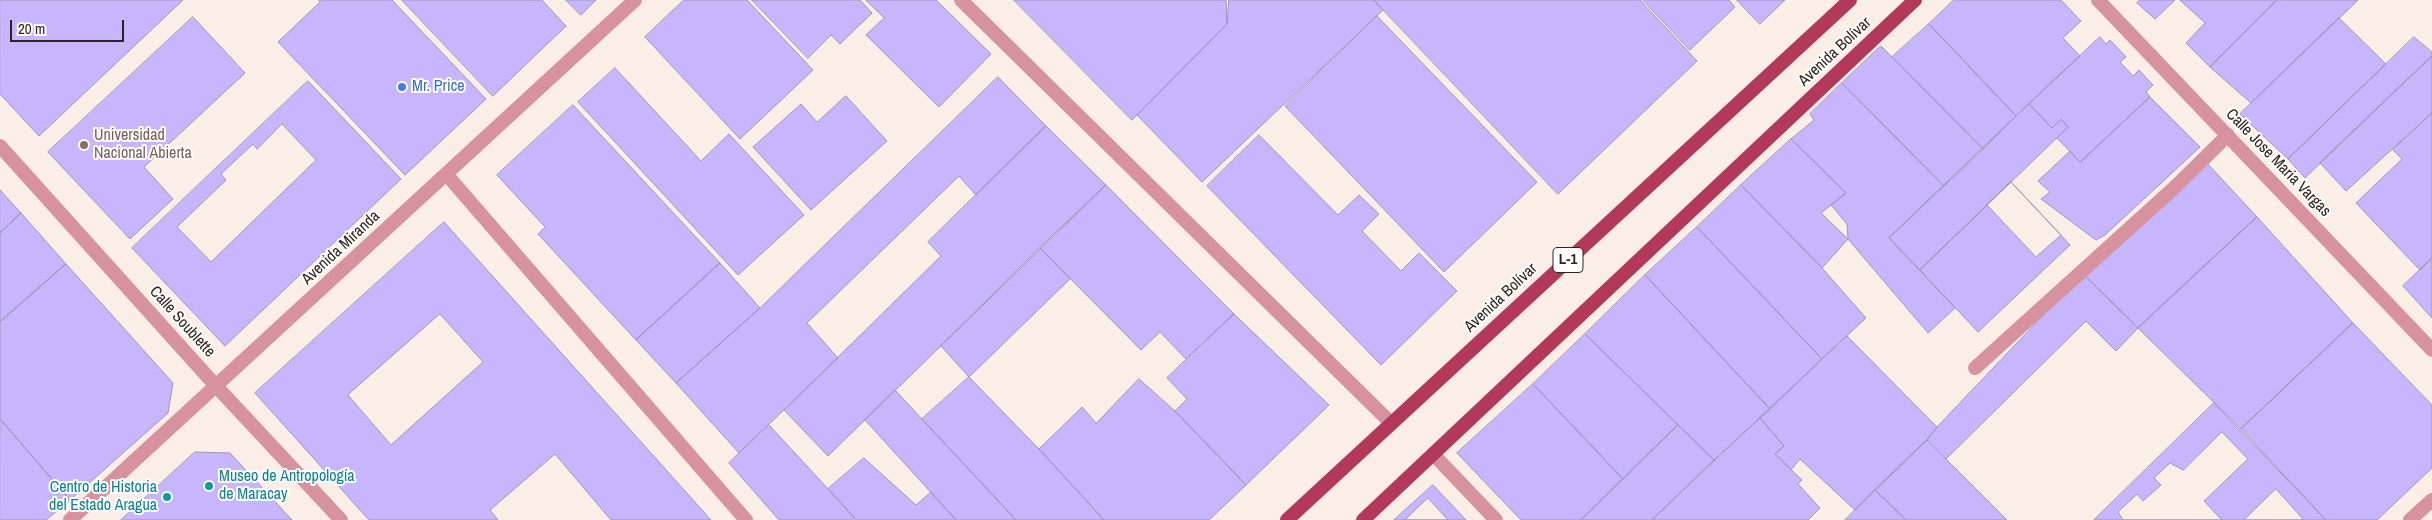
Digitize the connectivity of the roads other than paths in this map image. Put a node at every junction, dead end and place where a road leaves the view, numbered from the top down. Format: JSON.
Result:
{"nodes":[{"id":1,"x":635,"y":0,"type":"edge"},
{"id":2,"x":961,"y":0,"type":"edge"},
{"id":3,"x":1850,"y":0,"type":"edge"},
{"id":4,"x":1915,"y":0,"type":"edge"},
{"id":5,"x":2098,"y":0,"type":"edge"},
{"id":6,"x":2228,"y":135,"type":"junction"},
{"id":7,"x":0,"y":146,"type":"edge"},
{"id":8,"x":447,"y":175,"type":"junction"},
{"id":9,"x":2432,"y":350,"type":"edge"},
{"id":10,"x":1975,"y":368,"type":"dead end"},
{"id":11,"x":216,"y":386,"type":"junction"},
{"id":12,"x":1391,"y":423,"type":"junction"},
{"id":13,"x":1432,"y":454,"type":"junction"},
{"id":14,"x":2432,"y":500,"type":"edge"},
{"id":15,"x":70,"y":520,"type":"edge"},
{"id":16,"x":341,"y":520,"type":"edge"},
{"id":17,"x":746,"y":520,"type":"edge"},
{"id":18,"x":1287,"y":520,"type":"edge"},
{"id":19,"x":1363,"y":520,"type":"edge"},
{"id":20,"x":1496,"y":520,"type":"edge"},
{"id":21,"x":2410,"y":520,"type":"edge"}],
"edges":[{"from":1,"to":8,"type":"street","name":"Avenida Miranda"},
{"from":2,"to":12,"type":"street"},
{"from":3,"to":12,"type":"main road","name":"Avenida Bolívar","number":"L-1"},
{"from":4,"to":13,"type":"main road","name":"Avenida Bolívar"},
{"from":5,"to":6,"type":"street","name":"Calle Jose Maria Vargas"},
{"from":6,"to":9,"type":"street","name":"Calle Jose Maria Vargas"},
{"from":6,"to":10,"type":"street"},
{"from":7,"to":11,"type":"street","name":"Calle Soublette"},
{"from":8,"to":11,"type":"street","name":"Avenida Miranda"},
{"from":8,"to":17,"type":"street"},
{"from":11,"to":15,"type":"street","name":"Avenida Miranda"},
{"from":11,"to":16,"type":"street","name":"Calle Soublette"},
{"from":12,"to":18,"type":"main road","name":"Avenida Bolívar","number":"L-1"},
{"from":13,"to":19,"type":"main road","name":"Avenida Bolívar"},
{"from":13,"to":20,"type":"street"},
{"from":14,"to":21,"type":"street"}]}
